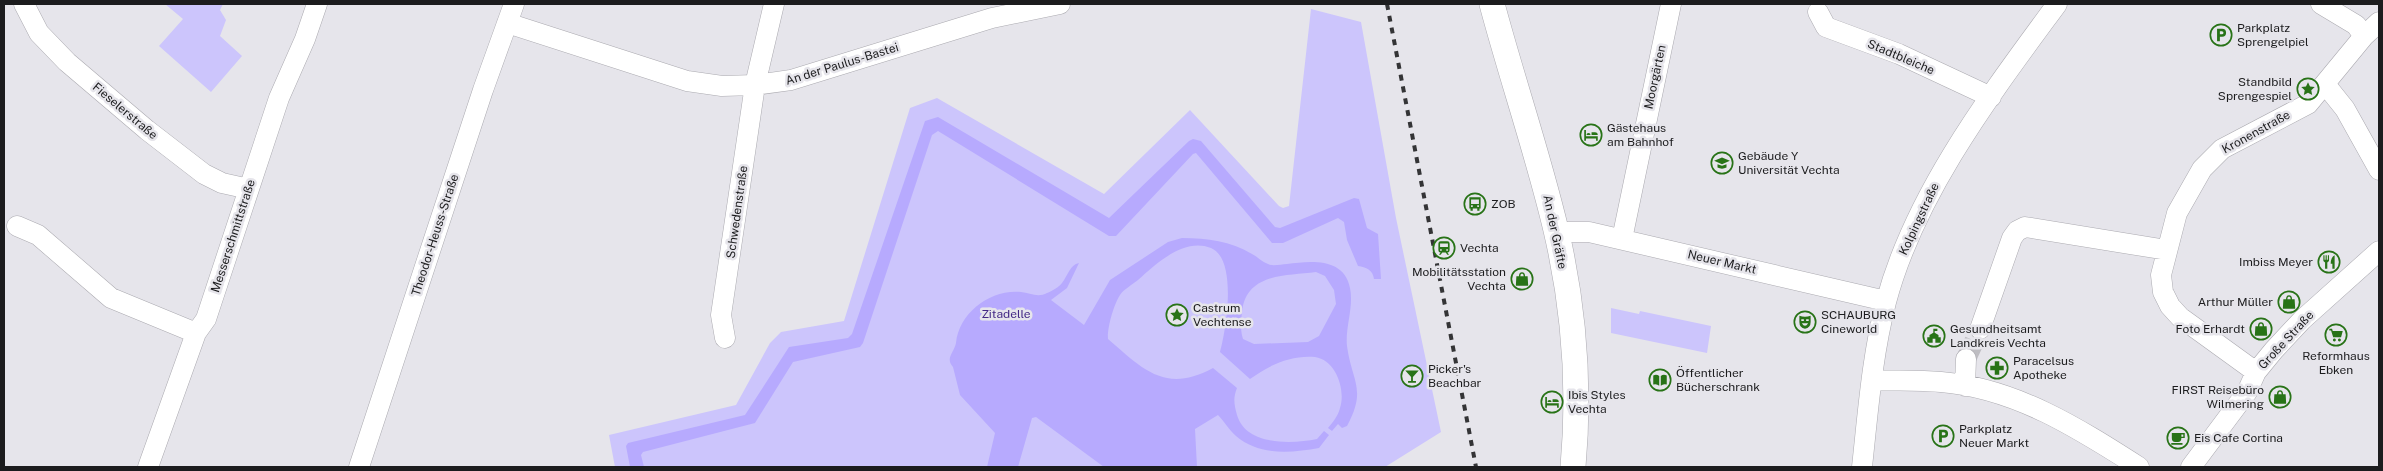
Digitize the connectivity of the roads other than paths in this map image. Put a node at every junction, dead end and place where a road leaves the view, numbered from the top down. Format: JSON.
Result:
{"nodes":[{"id":1,"x":24,"y":4,"type":"edge"},
{"id":2,"x":317,"y":4,"type":"edge"},
{"id":3,"x":514,"y":4,"type":"edge"},
{"id":4,"x":774,"y":4,"type":"edge"},
{"id":5,"x":1060,"y":4,"type":"edge"},
{"id":6,"x":1492,"y":4,"type":"edge"},
{"id":7,"x":1671,"y":4,"type":"edge"},
{"id":8,"x":2057,"y":4,"type":"edge"},
{"id":9,"x":2321,"y":4,"type":"edge"},
{"id":10,"x":1818,"y":12,"type":"dead end"},
{"id":11,"x":2379,"y":22,"type":"edge"},
{"id":12,"x":508,"y":23,"type":"junction"},
{"id":13,"x":2364,"y":36,"type":"junction"},
{"id":14,"x":2325,"y":84,"type":"junction"},
{"id":15,"x":755,"y":85,"type":"junction"},
{"id":16,"x":1991,"y":97,"type":"junction"},
{"id":17,"x":2379,"y":170,"type":"edge"},
{"id":18,"x":249,"y":189,"type":"junction"},
{"id":19,"x":17,"y":226,"type":"dead end"},
{"id":20,"x":1556,"y":232,"type":"junction"},
{"id":21,"x":1622,"y":239,"type":"junction"},
{"id":22,"x":2167,"y":250,"type":"junction"},
{"id":23,"x":2379,"y":251,"type":"edge"},
{"id":24,"x":1886,"y":301,"type":"junction"},
{"id":25,"x":1980,"y":329,"type":"tunnel mouth"},
{"id":26,"x":196,"y":333,"type":"junction"},
{"id":27,"x":725,"y":338,"type":"dead end"},
{"id":28,"x":1966,"y":359,"type":"tunnel mouth"},
{"id":29,"x":2256,"y":372,"type":"junction"},
{"id":30,"x":1872,"y":380,"type":"junction"},
{"id":31,"x":1965,"y":386,"type":"junction"},
{"id":32,"x":148,"y":467,"type":"edge"},
{"id":33,"x":359,"y":467,"type":"edge"},
{"id":34,"x":1573,"y":467,"type":"edge"},
{"id":35,"x":1862,"y":467,"type":"edge"},
{"id":36,"x":2139,"y":467,"type":"edge"},
{"id":37,"x":2193,"y":467,"type":"edge"}],
"edges":[{"from":1,"to":18,"type":"street","name":"Fieselerstraße"},
{"from":2,"to":18,"type":"street","name":"Messerschmittstraße"},
{"from":3,"to":12,"type":"street","name":"Theodor-Heuss-Straße"},
{"from":4,"to":15,"type":"street","name":"Schwedenstraße"},
{"from":5,"to":15,"type":"street","name":"An der Paulus-Bastei"},
{"from":6,"to":20,"type":"main road","name":"An der Gräfte"},
{"from":7,"to":21,"type":"street","name":"Moorgärten"},
{"from":8,"to":16,"type":"street","name":"Kolpingstraße"},
{"from":9,"to":13,"type":"street"},
{"from":10,"to":16,"type":"street","name":"Stadtbleiche"},
{"from":11,"to":13,"type":"street","name":"Kronenstraße"},
{"from":12,"to":15,"type":"street","name":"An der Paulus-Bastei"},
{"from":12,"to":33,"type":"street","name":"Theodor-Heuss-Straße"},
{"from":13,"to":14,"type":"street","name":"Kronenstraße"},
{"from":14,"to":17,"type":"street"},
{"from":14,"to":22,"type":"street","name":"Kronenstraße"},
{"from":15,"to":27,"type":"street","name":"Schwedenstraße"},
{"from":16,"to":24,"type":"street","name":"Kolpingstraße"},
{"from":18,"to":26,"type":"street","name":"Messerschmittstraße"},
{"from":19,"to":26,"type":"street"},
{"from":20,"to":21,"type":"street","name":"Neuer Markt"},
{"from":20,"to":34,"type":"main road","name":"An der Gräfte"},
{"from":21,"to":24,"type":"street","name":"Neuer Markt"},
{"from":22,"to":25,"type":"street"},
{"from":22,"to":29,"type":"street","name":"Kronenstraße"},
{"from":23,"to":29,"type":"street","name":"Große Straße"},
{"from":24,"to":30,"type":"street","name":"Kolpingstraße"},
{"from":26,"to":32,"type":"street","name":"Messerschmittstraße"},
{"from":28,"to":31,"type":"street"},
{"from":29,"to":37,"type":"street","name":"Große Straße"},
{"from":30,"to":31,"type":"street"},
{"from":30,"to":35,"type":"street","name":"Kolpingstraße"},
{"from":31,"to":36,"type":"street"}]}
